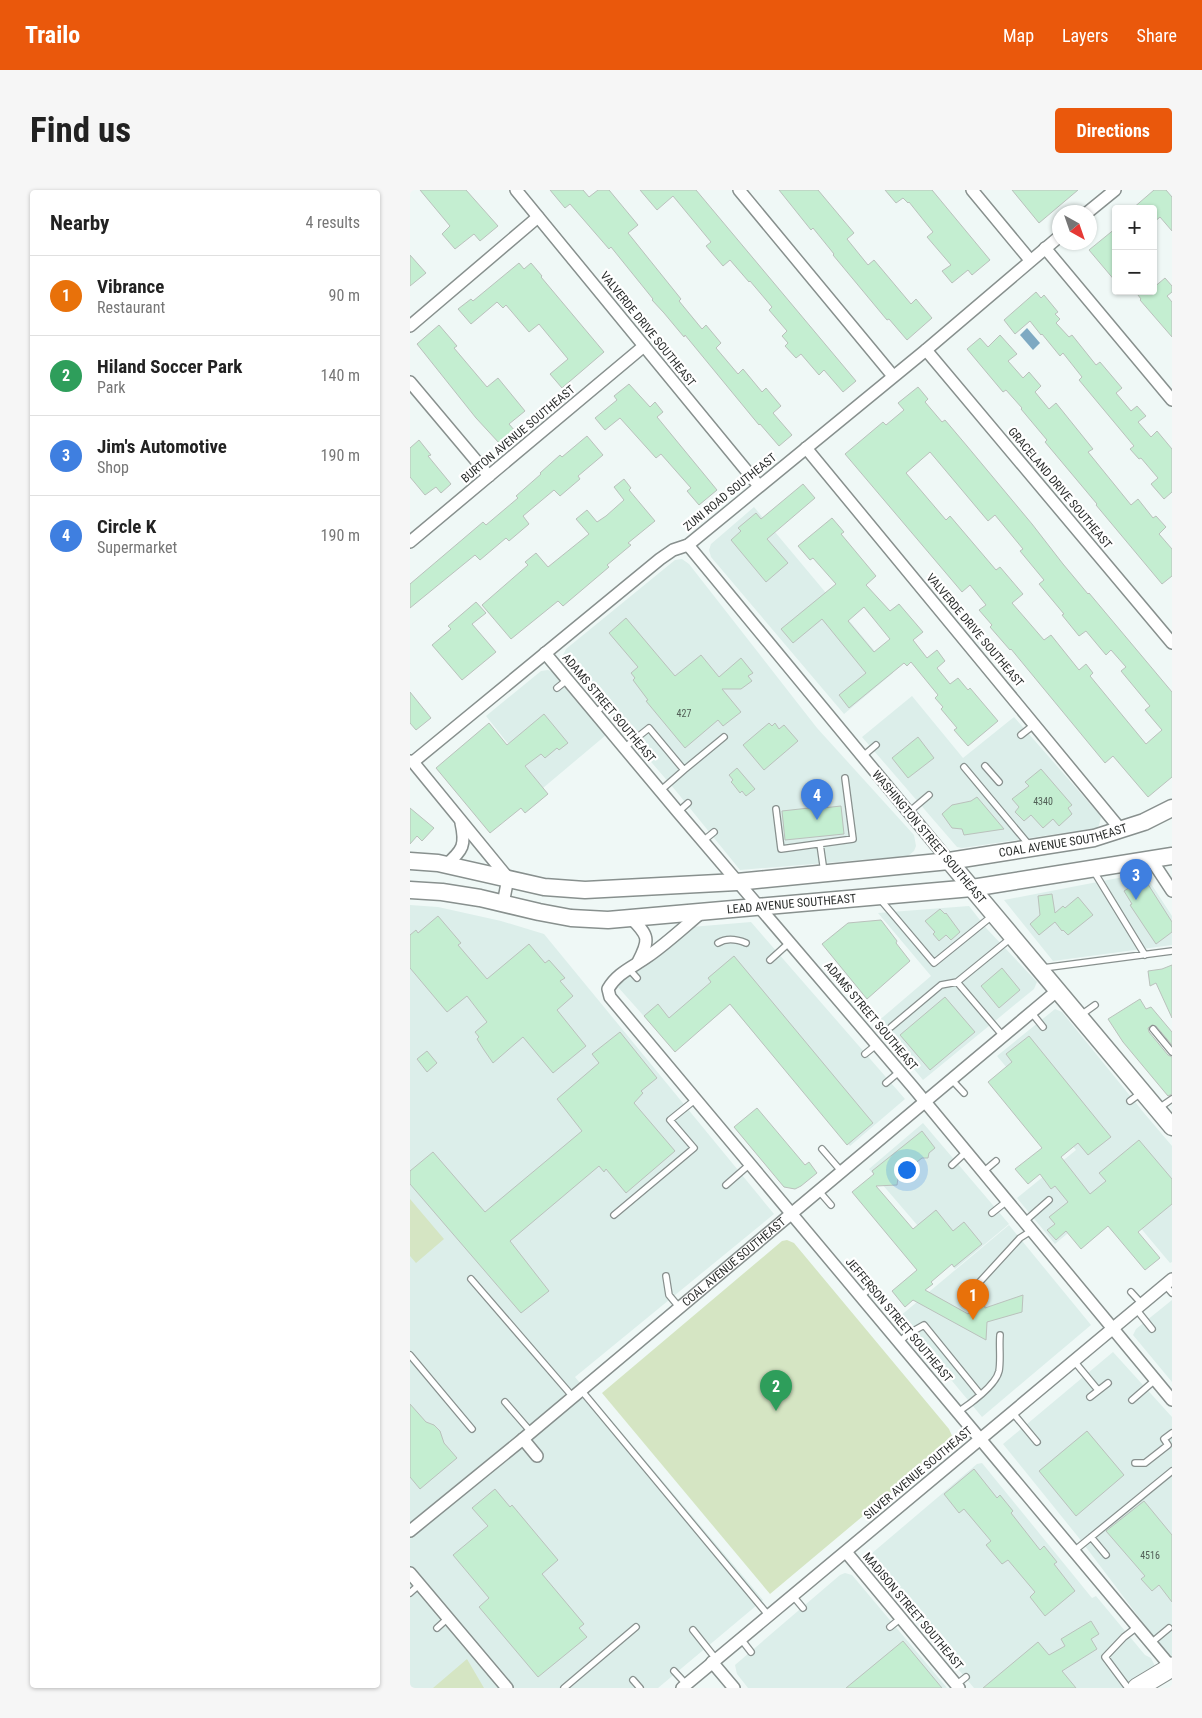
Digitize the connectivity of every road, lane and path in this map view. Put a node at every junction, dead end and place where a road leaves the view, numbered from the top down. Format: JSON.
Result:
{"nodes":[{"id":1,"x":516,"y":190,"type":"edge"},
{"id":2,"x":739,"y":190,"type":"edge"},
{"id":3,"x":972,"y":190,"type":"edge"},
{"id":4,"x":1115,"y":190,"type":"edge"},
{"id":5,"x":1097,"y":205,"type":"edge"},
{"id":6,"x":538,"y":217,"type":"junction"},
{"id":7,"x":1052,"y":242,"type":"edge"},
{"id":8,"x":1045,"y":248,"type":"junction"},
{"id":9,"x":1030,"y":260,"type":"junction"},
{"id":10,"x":410,"y":326,"type":"edge"},
{"id":11,"x":644,"y":346,"type":"junction"},
{"id":12,"x":926,"y":350,"type":"junction"},
{"id":13,"x":893,"y":376,"type":"junction"},
{"id":14,"x":410,"y":382,"type":"edge"},
{"id":15,"x":1172,"y":400,"type":"edge"},
{"id":16,"x":806,"y":448,"type":"junction"},
{"id":17,"x":489,"y":476,"type":"junction"},
{"id":18,"x":759,"y":486,"type":"junction"},
{"id":19,"x":410,"y":542,"type":"edge"},
{"id":20,"x":688,"y":545,"type":"junction"},
{"id":21,"x":1172,"y":643,"type":"edge"},
{"id":22,"x":545,"y":653,"type":"junction"},
{"id":23,"x":567,"y":680,"type":"junction"},
{"id":24,"x":557,"y":688,"type":"dead end"},
{"id":25,"x":607,"y":703,"type":"dead end"},
{"id":26,"x":595,"y":713,"type":"junction"},
{"id":27,"x":1035,"y":724,"type":"junction"},
{"id":28,"x":1022,"y":735,"type":"dead end"},
{"id":29,"x":724,"y":737,"type":"dead end"},
{"id":30,"x":876,"y":745,"type":"dead end"},
{"id":31,"x":624,"y":748,"type":"junction"},
{"id":32,"x":863,"y":756,"type":"junction"},
{"id":33,"x":411,"y":762,"type":"edge"},
{"id":34,"x":985,"y":766,"type":"dead end"},
{"id":35,"x":964,"y":767,"type":"dead end"},
{"id":36,"x":684,"y":770,"type":"junction"},
{"id":37,"x":845,"y":778,"type":"dead end"},
{"id":38,"x":999,"y":782,"type":"dead end"},
{"id":39,"x":660,"y":791,"type":"junction"},
{"id":40,"x":929,"y":795,"type":"dead end"},
{"id":41,"x":688,"y":803,"type":"dead end"},
{"id":42,"x":1172,"y":808,"type":"edge"},
{"id":43,"x":776,"y":809,"type":"dead end"},
{"id":44,"x":678,"y":812,"type":"junction"},
{"id":45,"x":909,"y":812,"type":"junction"},
{"id":46,"x":461,"y":821,"type":"junction"},
{"id":47,"x":1121,"y":830,"type":"junction"},
{"id":48,"x":714,"y":832,"type":"dead end"},
{"id":49,"x":703,"y":841,"type":"junction"},
{"id":50,"x":820,"y":844,"type":"junction"},
{"id":51,"x":1031,"y":847,"type":"junction"},
{"id":52,"x":1172,"y":856,"type":"edge"},
{"id":53,"x":1151,"y":859,"type":"junction"},
{"id":54,"x":410,"y":861,"type":"edge"},
{"id":55,"x":950,"y":861,"type":"junction"},
{"id":56,"x":446,"y":865,"type":"junction"},
{"id":57,"x":1092,"y":868,"type":"junction"},
{"id":58,"x":824,"y":873,"type":"junction"},
{"id":59,"x":508,"y":878,"type":"junction"},
{"id":60,"x":737,"y":882,"type":"junction"},
{"id":61,"x":972,"y":888,"type":"junction"},
{"id":62,"x":410,"y":890,"type":"edge"},
{"id":63,"x":1172,"y":891,"type":"edge"},
{"id":64,"x":878,"y":896,"type":"junction"},
{"id":65,"x":503,"y":904,"type":"junction"},
{"id":66,"x":758,"y":906,"type":"junction"},
{"id":67,"x":703,"y":911,"type":"junction"},
{"id":68,"x":994,"y":914,"type":"junction"},
{"id":69,"x":632,"y":918,"type":"junction"},
{"id":70,"x":1012,"y":936,"type":"junction"},
{"id":71,"x":790,"y":942,"type":"junction"},
{"id":72,"x":746,"y":943,"type":"dead end"},
{"id":73,"x":718,"y":944,"type":"dead end"},
{"id":74,"x":1172,"y":951,"type":"edge"},
{"id":75,"x":1145,"y":955,"type":"junction"},
{"id":76,"x":770,"y":960,"type":"dead end"},
{"id":77,"x":633,"y":965,"type":"junction"},
{"id":78,"x":1039,"y":968,"type":"junction"},
{"id":79,"x":637,"y":978,"type":"dead end"},
{"id":80,"x":957,"y":982,"type":"junction"},
{"id":81,"x":1058,"y":990,"type":"junction"},
{"id":82,"x":1095,"y":1004,"type":"dead end"},
{"id":83,"x":1031,"y":1012,"type":"junction"},
{"id":84,"x":1079,"y":1016,"type":"junction"},
{"id":85,"x":891,"y":1027,"type":"dead end"},
{"id":86,"x":1043,"y":1027,"type":"dead end"},
{"id":87,"x":1153,"y":1029,"type":"dead end"},
{"id":88,"x":1003,"y":1036,"type":"junction"},
{"id":89,"x":876,"y":1044,"type":"junction"},
{"id":90,"x":1172,"y":1052,"type":"edge"},
{"id":91,"x":865,"y":1054,"type":"dead end"},
{"id":92,"x":899,"y":1072,"type":"junction"},
{"id":93,"x":951,"y":1079,"type":"junction"},
{"id":94,"x":886,"y":1083,"type":"dead end"},
{"id":95,"x":964,"y":1093,"type":"dead end"},
{"id":96,"x":696,"y":1099,"type":"junction"},
{"id":97,"x":1172,"y":1099,"type":"edge"},
{"id":98,"x":924,"y":1101,"type":"junction"},
{"id":99,"x":1157,"y":1109,"type":"junction"},
{"id":100,"x":1172,"y":1127,"type":"edge"},
{"id":101,"x":822,"y":1149,"type":"dead end"},
{"id":102,"x":966,"y":1152,"type":"junction"},
{"id":103,"x":996,"y":1161,"type":"dead end"},
{"id":104,"x":750,"y":1164,"type":"junction"},
{"id":105,"x":952,"y":1165,"type":"dead end"},
{"id":106,"x":841,"y":1171,"type":"junction"},
{"id":107,"x":982,"y":1172,"type":"junction"},
{"id":108,"x":726,"y":1185,"type":"dead end"},
{"id":109,"x":818,"y":1190,"type":"junction"},
{"id":110,"x":1049,"y":1200,"type":"dead end"},
{"id":111,"x":1006,"y":1201,"type":"junction"},
{"id":112,"x":831,"y":1205,"type":"dead end"},
{"id":113,"x":791,"y":1213,"type":"junction"},
{"id":114,"x":992,"y":1213,"type":"dead end"},
{"id":115,"x":614,"y":1215,"type":"dead end"},
{"id":116,"x":1027,"y":1226,"type":"junction"},
{"id":117,"x":666,"y":1276,"type":"dead end"},
{"id":118,"x":471,"y":1279,"type":"dead end"},
{"id":119,"x":873,"y":1286,"type":"dead end"},
{"id":120,"x":1170,"y":1286,"type":"edge"},
{"id":121,"x":1131,"y":1292,"type":"dead end"},
{"id":122,"x":861,"y":1296,"type":"junction"},
{"id":123,"x":964,"y":1298,"type":"dead end"},
{"id":124,"x":679,"y":1307,"type":"junction"},
{"id":125,"x":1139,"y":1307,"type":"junction"},
{"id":126,"x":1112,"y":1329,"type":"junction"},
{"id":127,"x":1152,"y":1329,"type":"dead end"},
{"id":128,"x":1000,"y":1336,"type":"dead end"},
{"id":129,"x":900,"y":1342,"type":"junction"},
{"id":130,"x":410,"y":1356,"type":"edge"},
{"id":131,"x":1074,"y":1361,"type":"junction"},
{"id":132,"x":1155,"y":1380,"type":"junction"},
{"id":133,"x":1108,"y":1383,"type":"dead end"},
{"id":134,"x":1098,"y":1390,"type":"junction"},
{"id":135,"x":577,"y":1393,"type":"junction"},
{"id":136,"x":980,"y":1394,"type":"junction"},
{"id":137,"x":1090,"y":1397,"type":"dead end"},
{"id":138,"x":1132,"y":1400,"type":"dead end"},
{"id":139,"x":1172,"y":1400,"type":"edge"},
{"id":140,"x":505,"y":1402,"type":"dead end"},
{"id":141,"x":958,"y":1412,"type":"junction"},
{"id":142,"x":1012,"y":1412,"type":"junction"},
{"id":143,"x":472,"y":1429,"type":"dead end"},
{"id":144,"x":1172,"y":1433,"type":"edge"},
{"id":145,"x":527,"y":1436,"type":"junction"},
{"id":146,"x":981,"y":1438,"type":"junction"},
{"id":147,"x":1037,"y":1442,"type":"dead end"},
{"id":148,"x":537,"y":1456,"type":"dead end"},
{"id":149,"x":1135,"y":1464,"type":"dead end"},
{"id":150,"x":1172,"y":1471,"type":"edge"},
{"id":151,"x":410,"y":1531,"type":"edge"},
{"id":152,"x":1091,"y":1537,"type":"junction"},
{"id":153,"x":1074,"y":1551,"type":"junction"},
{"id":154,"x":846,"y":1552,"type":"junction"},
{"id":155,"x":1106,"y":1555,"type":"dead end"},
{"id":156,"x":410,"y":1573,"type":"edge"},
{"id":157,"x":420,"y":1584,"type":"junction"},
{"id":158,"x":410,"y":1593,"type":"edge"},
{"id":159,"x":793,"y":1596,"type":"junction"},
{"id":160,"x":803,"y":1608,"type":"dead end"},
{"id":161,"x":769,"y":1616,"type":"junction"},
{"id":162,"x":448,"y":1618,"type":"junction"},
{"id":163,"x":901,"y":1618,"type":"junction"},
{"id":164,"x":636,"y":1627,"type":"dead end"},
{"id":165,"x":890,"y":1627,"type":"dead end"},
{"id":166,"x":1137,"y":1627,"type":"junction"},
{"id":167,"x":436,"y":1628,"type":"dead end"},
{"id":168,"x":1169,"y":1628,"type":"dead end"},
{"id":169,"x":692,"y":1630,"type":"dead end"},
{"id":170,"x":741,"y":1639,"type":"junction"},
{"id":171,"x":1151,"y":1643,"type":"junction"},
{"id":172,"x":751,"y":1652,"type":"dead end"},
{"id":173,"x":714,"y":1660,"type":"junction"},
{"id":174,"x":1171,"y":1667,"type":"edge"},
{"id":175,"x":674,"y":1671,"type":"dead end"},
{"id":176,"x":966,"y":1677,"type":"dead end"},
{"id":177,"x":633,"y":1680,"type":"dead end"},
{"id":178,"x":684,"y":1686,"type":"edge"},
{"id":179,"x":958,"y":1687,"type":"edge"},
{"id":180,"x":507,"y":1688,"type":"edge"},
{"id":181,"x":564,"y":1688,"type":"edge"},
{"id":182,"x":640,"y":1688,"type":"edge"},
{"id":183,"x":734,"y":1688,"type":"edge"},
{"id":184,"x":1128,"y":1688,"type":"edge"},
{"id":185,"x":1137,"y":1688,"type":"edge"}],
"edges":[{"from":1,"to":6,"type":"street","name":"VALVERDE DRIVE SOUTHEAST"},
{"from":2,"to":13,"type":"street"},
{"from":3,"to":9,"type":"street"},
{"from":4,"to":5,"type":"street"},
{"from":6,"to":10,"type":"street"},
{"from":6,"to":11,"type":"street","name":"VALVERDE DRIVE SOUTHEAST"},
{"from":7,"to":8,"type":"street","name":"ZUNI ROAD SOUTHEAST"},
{"from":8,"to":9,"type":"street","name":"ZUNI ROAD SOUTHEAST"},
{"from":8,"to":15,"type":"street"},
{"from":9,"to":12,"type":"street","name":"ZUNI ROAD SOUTHEAST"},
{"from":11,"to":17,"type":"street","name":"BURTON AVENUE SOUTHEAST"},
{"from":11,"to":18,"type":"street","name":"VALVERDE DRIVE SOUTHEAST"},
{"from":12,"to":13,"type":"street","name":"ZUNI ROAD SOUTHEAST"},
{"from":12,"to":21,"type":"street","name":"GRACELAND DRIVE SOUTHEAST"},
{"from":13,"to":16,"type":"street","name":"ZUNI ROAD SOUTHEAST"},
{"from":14,"to":17,"type":"street"},
{"from":16,"to":18,"type":"street","name":"ZUNI ROAD SOUTHEAST"},
{"from":16,"to":27,"type":"street","name":"VALVERDE DRIVE SOUTHEAST"},
{"from":17,"to":19,"type":"street","name":"BURTON AVENUE SOUTHEAST"},
{"from":18,"to":20,"type":"street","name":"ZUNI ROAD SOUTHEAST"},
{"from":20,"to":22,"type":"street","name":"ZUNI ROAD SOUTHEAST"},
{"from":20,"to":32,"type":"street","name":"WASHINGTON STREET SOUTHEAST"},
{"from":22,"to":23,"type":"street","name":"ADAMS STREET SOUTHEAST"},
{"from":22,"to":33,"type":"street","name":"ZUNI ROAD SOUTHEAST"},
{"from":23,"to":24,"type":"lane"},
{"from":23,"to":26,"type":"street","name":"ADAMS STREET SOUTHEAST"},
{"from":25,"to":26,"type":"lane"},
{"from":26,"to":31,"type":"street","name":"ADAMS STREET SOUTHEAST"},
{"from":27,"to":28,"type":"lane"},
{"from":27,"to":47,"type":"street","name":"VALVERDE DRIVE SOUTHEAST"},
{"from":29,"to":36,"type":"lane"},
{"from":30,"to":32,"type":"lane"},
{"from":31,"to":36,"type":"lane"},
{"from":31,"to":39,"type":"street","name":"ADAMS STREET SOUTHEAST"},
{"from":32,"to":45,"type":"street","name":"WASHINGTON STREET SOUTHEAST"},
{"from":33,"to":46,"type":"street"},
{"from":34,"to":38,"type":"lane"},
{"from":35,"to":51,"type":"lane"},
{"from":36,"to":39,"type":"lane"},
{"from":37,"to":50,"type":"lane"},
{"from":39,"to":44,"type":"street","name":"ADAMS STREET SOUTHEAST"},
{"from":40,"to":45,"type":"lane"},
{"from":41,"to":44,"type":"lane"},
{"from":42,"to":47,"type":"main road","name":"COAL AVENUE SOUTHEAST"},
{"from":43,"to":50,"type":"lane"},
{"from":44,"to":49,"type":"street","name":"ADAMS STREET SOUTHEAST"},
{"from":45,"to":55,"type":"street","name":"WASHINGTON STREET SOUTHEAST"},
{"from":46,"to":56,"type":"street"},
{"from":46,"to":59,"type":"street"},
{"from":47,"to":51,"type":"main road","name":"COAL AVENUE SOUTHEAST"},
{"from":48,"to":49,"type":"lane"},
{"from":49,"to":60,"type":"street","name":"ADAMS STREET SOUTHEAST"},
{"from":50,"to":58,"type":"lane"},
{"from":51,"to":55,"type":"main road","name":"COAL AVENUE SOUTHEAST"},
{"from":52,"to":53,"type":"main road","name":"LEAD AVENUE SOUTHEAST"},
{"from":53,"to":57,"type":"main road","name":"LEAD AVENUE SOUTHEAST"},
{"from":53,"to":63,"type":"street"},
{"from":54,"to":56,"type":"main road"},
{"from":55,"to":58,"type":"main road"},
{"from":55,"to":61,"type":"main road","name":"WASHINGTON STREET SOUTHEAST"},
{"from":56,"to":59,"type":"main road"},
{"from":57,"to":61,"type":"main road","name":"LEAD AVENUE SOUTHEAST"},
{"from":57,"to":75,"type":"lane"},
{"from":58,"to":60,"type":"main road"},
{"from":59,"to":60,"type":"main road"},
{"from":59,"to":65,"type":"street"},
{"from":60,"to":66,"type":"street","name":"ADAMS STREET SOUTHEAST"},
{"from":61,"to":64,"type":"main road","name":"LEAD AVENUE SOUTHEAST"},
{"from":61,"to":68,"type":"main road","name":"WASHINGTON STREET SOUTHEAST"},
{"from":62,"to":65,"type":"main road","name":"LEAD AVENUE SOUTHEAST"},
{"from":64,"to":66,"type":"main road","name":"LEAD AVENUE SOUTHEAST"},
{"from":64,"to":68,"type":"lane"},
{"from":65,"to":69,"type":"main road","name":"LEAD AVENUE SOUTHEAST"},
{"from":66,"to":67,"type":"main road","name":"LEAD AVENUE SOUTHEAST"},
{"from":66,"to":71,"type":"street","name":"ADAMS STREET SOUTHEAST"},
{"from":67,"to":69,"type":"main road","name":"LEAD AVENUE SOUTHEAST"},
{"from":67,"to":77,"type":"street"},
{"from":68,"to":70,"type":"main road","name":"WASHINGTON STREET SOUTHEAST"},
{"from":69,"to":77,"type":"street"},
{"from":70,"to":78,"type":"main road","name":"WASHINGTON STREET SOUTHEAST"},
{"from":70,"to":80,"type":"lane"},
{"from":71,"to":76,"type":"lane"},
{"from":71,"to":89,"type":"street","name":"ADAMS STREET SOUTHEAST"},
{"from":72,"to":73,"type":"lane"},
{"from":74,"to":75,"type":"lane"},
{"from":75,"to":78,"type":"lane"},
{"from":77,"to":79,"type":"lane"},
{"from":77,"to":96,"type":"street","name":"JEFFERSON STREET SOUTHEAST"},
{"from":78,"to":81,"type":"main road","name":"WASHINGTON STREET SOUTHEAST"},
{"from":80,"to":85,"type":"lane"},
{"from":80,"to":88,"type":"lane"},
{"from":81,"to":83,"type":"street","name":"COAL AVENUE SOUTHEAST"},
{"from":81,"to":84,"type":"main road","name":"WASHINGTON STREET SOUTHEAST"},
{"from":82,"to":84,"type":"lane"},
{"from":83,"to":86,"type":"lane"},
{"from":83,"to":88,"type":"street","name":"COAL AVENUE SOUTHEAST"},
{"from":84,"to":99,"type":"main road","name":"WASHINGTON STREET SOUTHEAST"},
{"from":87,"to":90,"type":"lane"},
{"from":88,"to":93,"type":"street","name":"COAL AVENUE SOUTHEAST"},
{"from":89,"to":91,"type":"lane"},
{"from":89,"to":92,"type":"street","name":"ADAMS STREET SOUTHEAST"},
{"from":92,"to":94,"type":"lane"},
{"from":92,"to":98,"type":"street","name":"ADAMS STREET SOUTHEAST"},
{"from":93,"to":95,"type":"lane"},
{"from":93,"to":98,"type":"street","name":"COAL AVENUE SOUTHEAST"},
{"from":96,"to":104,"type":"street","name":"JEFFERSON STREET SOUTHEAST"},
{"from":96,"to":115,"type":"lane"},
{"from":97,"to":99,"type":"lane"},
{"from":98,"to":102,"type":"street","name":"ADAMS STREET SOUTHEAST"},
{"from":98,"to":106,"type":"street","name":"COAL AVENUE SOUTHEAST"},
{"from":99,"to":100,"type":"main road","name":"WASHINGTON STREET SOUTHEAST"},
{"from":101,"to":106,"type":"lane"},
{"from":102,"to":105,"type":"lane"},
{"from":102,"to":107,"type":"street","name":"ADAMS STREET SOUTHEAST"},
{"from":103,"to":107,"type":"lane"},
{"from":104,"to":108,"type":"lane"},
{"from":104,"to":113,"type":"street","name":"JEFFERSON STREET SOUTHEAST"},
{"from":106,"to":109,"type":"street","name":"COAL AVENUE SOUTHEAST"},
{"from":107,"to":111,"type":"street","name":"ADAMS STREET SOUTHEAST"},
{"from":109,"to":112,"type":"lane"},
{"from":109,"to":113,"type":"street","name":"COAL AVENUE SOUTHEAST"},
{"from":110,"to":116,"type":"lane"},
{"from":111,"to":114,"type":"lane"},
{"from":111,"to":116,"type":"street","name":"ADAMS STREET SOUTHEAST"},
{"from":113,"to":122,"type":"street","name":"JEFFERSON STREET SOUTHEAST"},
{"from":113,"to":124,"type":"street","name":"COAL AVENUE SOUTHEAST"},
{"from":116,"to":123,"type":"lane"},
{"from":116,"to":126,"type":"street","name":"ADAMS STREET SOUTHEAST"},
{"from":117,"to":124,"type":"lane"},
{"from":118,"to":135,"type":"lane"},
{"from":119,"to":122,"type":"lane"},
{"from":120,"to":125,"type":"street","name":"SILVER AVENUE SOUTHEAST"},
{"from":121,"to":125,"type":"lane"},
{"from":122,"to":129,"type":"street","name":"JEFFERSON STREET SOUTHEAST"},
{"from":124,"to":135,"type":"street","name":"COAL AVENUE SOUTHEAST"},
{"from":125,"to":126,"type":"street","name":"SILVER AVENUE SOUTHEAST"},
{"from":125,"to":127,"type":"lane"},
{"from":126,"to":131,"type":"street","name":"SILVER AVENUE SOUTHEAST"},
{"from":126,"to":132,"type":"street","name":"ADAMS STREET SOUTHEAST"},
{"from":128,"to":136,"type":"lane"},
{"from":129,"to":136,"type":"lane"},
{"from":129,"to":141,"type":"street","name":"JEFFERSON STREET SOUTHEAST"},
{"from":130,"to":143,"type":"lane"},
{"from":131,"to":134,"type":"lane"},
{"from":131,"to":142,"type":"street","name":"SILVER AVENUE SOUTHEAST"},
{"from":132,"to":138,"type":"lane"},
{"from":132,"to":139,"type":"street","name":"ADAMS STREET SOUTHEAST"},
{"from":133,"to":134,"type":"lane"},
{"from":134,"to":137,"type":"lane"},
{"from":135,"to":145,"type":"street","name":"COAL AVENUE SOUTHEAST"},
{"from":135,"to":161,"type":"lane"},
{"from":136,"to":141,"type":"lane"},
{"from":140,"to":145,"type":"lane"},
{"from":141,"to":146,"type":"street","name":"JEFFERSON STREET SOUTHEAST"},
{"from":142,"to":146,"type":"street","name":"SILVER AVENUE SOUTHEAST"},
{"from":142,"to":147,"type":"lane"},
{"from":144,"to":149,"type":"lane"},
{"from":145,"to":148,"type":"street"},
{"from":145,"to":151,"type":"street","name":"COAL AVENUE SOUTHEAST"},
{"from":146,"to":153,"type":"street","name":"JEFFERSON STREET SOUTHEAST"},
{"from":146,"to":154,"type":"street","name":"SILVER AVENUE SOUTHEAST"},
{"from":150,"to":152,"type":"lane"},
{"from":152,"to":153,"type":"lane"},
{"from":152,"to":155,"type":"lane"},
{"from":153,"to":166,"type":"street","name":"JEFFERSON STREET SOUTHEAST"},
{"from":154,"to":159,"type":"street","name":"SILVER AVENUE SOUTHEAST"},
{"from":154,"to":163,"type":"street","name":"MADISON STREET SOUTHEAST"},
{"from":156,"to":157,"type":"street"},
{"from":157,"to":158,"type":"lane"},
{"from":157,"to":162,"type":"street"},
{"from":159,"to":160,"type":"lane"},
{"from":159,"to":161,"type":"street","name":"SILVER AVENUE SOUTHEAST"},
{"from":161,"to":170,"type":"street","name":"SILVER AVENUE SOUTHEAST"},
{"from":162,"to":167,"type":"lane"},
{"from":162,"to":180,"type":"street"},
{"from":163,"to":165,"type":"lane"},
{"from":163,"to":179,"type":"street","name":"MADISON STREET SOUTHEAST"},
{"from":164,"to":181,"type":"lane"},
{"from":166,"to":171,"type":"street","name":"JEFFERSON STREET SOUTHEAST"},
{"from":166,"to":184,"type":"lane"},
{"from":168,"to":171,"type":"lane"},
{"from":169,"to":173,"type":"lane"},
{"from":170,"to":172,"type":"lane"},
{"from":170,"to":173,"type":"street","name":"SILVER AVENUE SOUTHEAST"},
{"from":171,"to":174,"type":"street","name":"JEFFERSON STREET SOUTHEAST"},
{"from":173,"to":178,"type":"street","name":"SILVER AVENUE SOUTHEAST"},
{"from":173,"to":183,"type":"street"},
{"from":174,"to":185,"type":"main road"},
{"from":175,"to":178,"type":"lane"},
{"from":176,"to":179,"type":"lane"},
{"from":177,"to":182,"type":"lane"}]}
